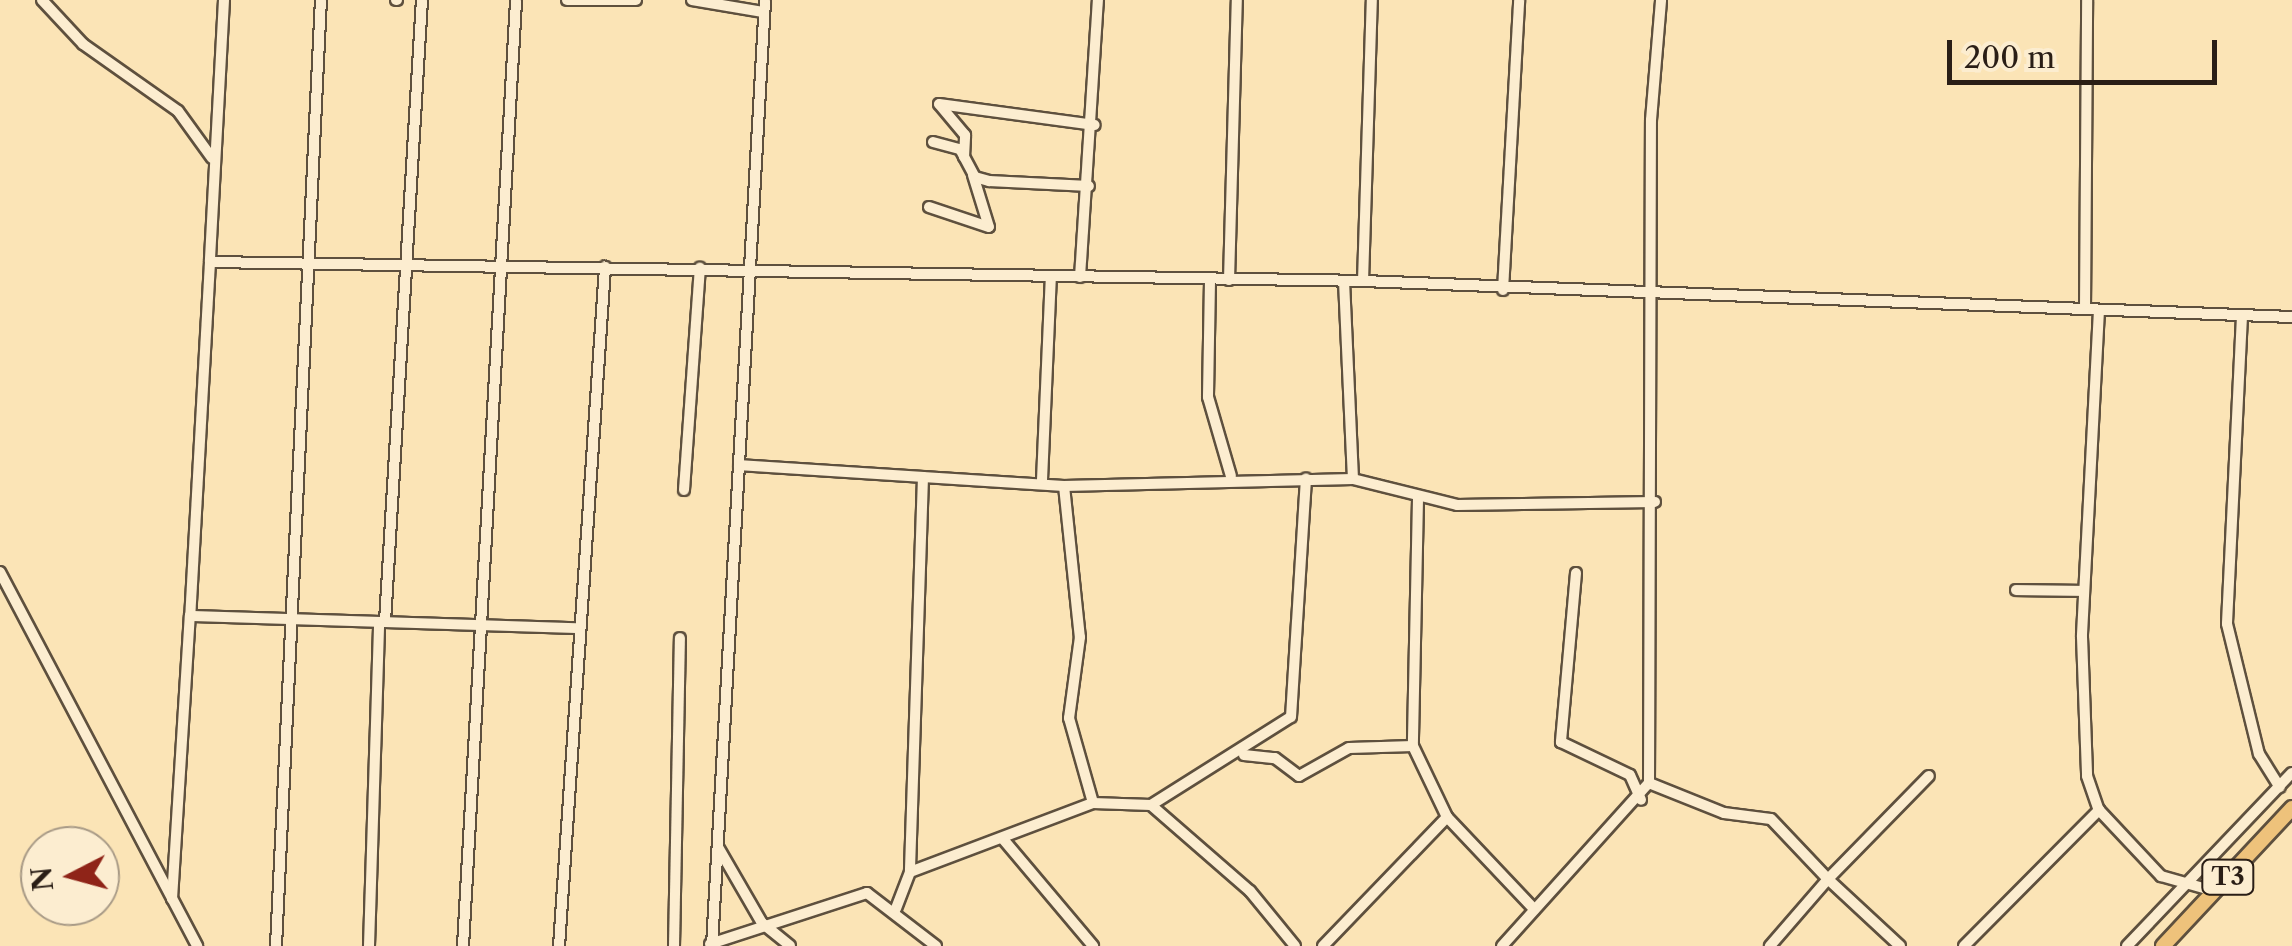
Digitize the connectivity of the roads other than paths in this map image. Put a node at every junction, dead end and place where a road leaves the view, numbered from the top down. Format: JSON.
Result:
{"nodes":[{"id":1,"x":42,"y":0,"type":"edge"},
{"id":2,"x":224,"y":0,"type":"edge"},
{"id":3,"x":320,"y":0,"type":"edge"},
{"id":4,"x":422,"y":0,"type":"edge"},
{"id":5,"x":516,"y":0,"type":"edge"},
{"id":6,"x":568,"y":0,"type":"edge"},
{"id":7,"x":636,"y":0,"type":"edge"},
{"id":8,"x":692,"y":0,"type":"edge"},
{"id":9,"x":1098,"y":0,"type":"edge"},
{"id":10,"x":1237,"y":0,"type":"edge"},
{"id":11,"x":1372,"y":0,"type":"edge"},
{"id":12,"x":1519,"y":0,"type":"edge"},
{"id":13,"x":1661,"y":0,"type":"edge"},
{"id":14,"x":2087,"y":0,"type":"edge"},
{"id":15,"x":613,"y":2,"type":"edge"},
{"id":16,"x":764,"y":6,"type":"edge"},
{"id":17,"x":1095,"y":125,"type":"junction"},
{"id":18,"x":933,"y":142,"type":"dead end"},
{"id":19,"x":964,"y":157,"type":"junction"},
{"id":20,"x":213,"y":158,"type":"junction"},
{"id":21,"x":973,"y":175,"type":"junction"},
{"id":22,"x":1089,"y":186,"type":"junction"},
{"id":23,"x":929,"y":207,"type":"dead end"},
{"id":24,"x":210,"y":262,"type":"junction"},
{"id":25,"x":308,"y":264,"type":"junction"},
{"id":26,"x":403,"y":265,"type":"junction"},
{"id":27,"x":499,"y":265,"type":"junction"},
{"id":28,"x":605,"y":268,"type":"junction"},
{"id":29,"x":700,"y":268,"type":"junction"},
{"id":30,"x":750,"y":269,"type":"junction"},
{"id":31,"x":1051,"y":276,"type":"junction"},
{"id":32,"x":1080,"y":277,"type":"junction"},
{"id":33,"x":1229,"y":280,"type":"junction"},
{"id":34,"x":1210,"y":281,"type":"junction"},
{"id":35,"x":1344,"y":281,"type":"junction"},
{"id":36,"x":1363,"y":281,"type":"junction"},
{"id":37,"x":1502,"y":290,"type":"junction"},
{"id":38,"x":1653,"y":296,"type":"junction"},
{"id":39,"x":2085,"y":308,"type":"junction"},
{"id":40,"x":2100,"y":310,"type":"junction"},
{"id":41,"x":2242,"y":316,"type":"junction"},
{"id":42,"x":2292,"y":317,"type":"edge"},
{"id":43,"x":739,"y":465,"type":"junction"},
{"id":44,"x":1231,"y":476,"type":"junction"},
{"id":45,"x":923,"y":477,"type":"junction"},
{"id":46,"x":1306,"y":478,"type":"junction"},
{"id":47,"x":1349,"y":478,"type":"junction"},
{"id":48,"x":1042,"y":480,"type":"junction"},
{"id":49,"x":1064,"y":486,"type":"junction"},
{"id":50,"x":684,"y":490,"type":"dead end"},
{"id":51,"x":1418,"y":500,"type":"junction"},
{"id":52,"x":1655,"y":502,"type":"junction"},
{"id":53,"x":0,"y":572,"type":"edge"},
{"id":54,"x":1576,"y":572,"type":"dead end"},
{"id":55,"x":2016,"y":590,"type":"dead end"},
{"id":56,"x":2084,"y":591,"type":"junction"},
{"id":57,"x":190,"y":616,"type":"junction"},
{"id":58,"x":294,"y":619,"type":"junction"},
{"id":59,"x":382,"y":622,"type":"junction"},
{"id":60,"x":486,"y":625,"type":"junction"},
{"id":61,"x":580,"y":628,"type":"junction"},
{"id":62,"x":680,"y":638,"type":"dead end"},
{"id":63,"x":1413,"y":746,"type":"junction"},
{"id":64,"x":1238,"y":755,"type":"junction"},
{"id":65,"x":2292,"y":773,"type":"edge"},
{"id":66,"x":1929,"y":776,"type":"dead end"},
{"id":67,"x":1650,"y":783,"type":"junction"},
{"id":68,"x":2280,"y":787,"type":"junction"},
{"id":69,"x":1640,"y":800,"type":"junction"},
{"id":70,"x":1093,"y":803,"type":"junction"},
{"id":71,"x":1151,"y":805,"type":"junction"},
{"id":72,"x":2292,"y":808,"type":"edge"},
{"id":73,"x":2099,"y":810,"type":"junction"},
{"id":74,"x":1448,"y":816,"type":"junction"},
{"id":75,"x":1003,"y":839,"type":"junction"},
{"id":76,"x":718,"y":847,"type":"junction"},
{"id":77,"x":910,"y":872,"type":"junction"},
{"id":78,"x":1828,"y":878,"type":"junction"},
{"id":79,"x":2192,"y":882,"type":"junction"},
{"id":80,"x":2214,"y":892,"type":"junction"},
{"id":81,"x":172,"y":901,"type":"junction"},
{"id":82,"x":896,"y":908,"type":"junction"},
{"id":83,"x":1534,"y":910,"type":"junction"},
{"id":84,"x":762,"y":923,"type":"junction"},
{"id":85,"x":710,"y":945,"type":"edge"},
{"id":86,"x":1504,"y":945,"type":"edge"},
{"id":87,"x":197,"y":946,"type":"edge"},
{"id":88,"x":276,"y":946,"type":"edge"},
{"id":89,"x":369,"y":946,"type":"edge"},
{"id":90,"x":463,"y":946,"type":"edge"},
{"id":91,"x":559,"y":946,"type":"edge"},
{"id":92,"x":674,"y":946,"type":"edge"},
{"id":93,"x":790,"y":946,"type":"edge"},
{"id":94,"x":936,"y":946,"type":"edge"},
{"id":95,"x":1093,"y":946,"type":"edge"},
{"id":96,"x":1295,"y":946,"type":"edge"},
{"id":97,"x":1324,"y":946,"type":"edge"},
{"id":98,"x":1770,"y":946,"type":"edge"},
{"id":99,"x":1900,"y":946,"type":"edge"},
{"id":100,"x":1964,"y":946,"type":"edge"},
{"id":101,"x":2127,"y":946,"type":"edge"},
{"id":102,"x":2164,"y":946,"type":"edge"}],
"edges":[{"from":1,"to":20,"type":"street"},
{"from":2,"to":20,"type":"street"},
{"from":3,"to":25,"type":"street"},
{"from":4,"to":26,"type":"street"},
{"from":5,"to":27,"type":"street"},
{"from":6,"to":15,"type":"street"},
{"from":7,"to":15,"type":"street"},
{"from":8,"to":16,"type":"street"},
{"from":9,"to":17,"type":"street"},
{"from":10,"to":33,"type":"street"},
{"from":11,"to":36,"type":"street"},
{"from":12,"to":37,"type":"street"},
{"from":13,"to":38,"type":"street"},
{"from":14,"to":39,"type":"street"},
{"from":16,"to":30,"type":"street"},
{"from":17,"to":19,"type":"street"},
{"from":17,"to":22,"type":"street"},
{"from":18,"to":19,"type":"street"},
{"from":19,"to":21,"type":"street"},
{"from":20,"to":24,"type":"street"},
{"from":21,"to":22,"type":"street"},
{"from":21,"to":23,"type":"street"},
{"from":22,"to":32,"type":"street"},
{"from":24,"to":25,"type":"street"},
{"from":24,"to":57,"type":"street"},
{"from":25,"to":26,"type":"street"},
{"from":25,"to":58,"type":"street"},
{"from":26,"to":27,"type":"street"},
{"from":26,"to":59,"type":"street"},
{"from":27,"to":28,"type":"street"},
{"from":27,"to":60,"type":"street"},
{"from":28,"to":29,"type":"street"},
{"from":28,"to":61,"type":"street"},
{"from":29,"to":30,"type":"street"},
{"from":29,"to":50,"type":"street"},
{"from":30,"to":31,"type":"street"},
{"from":30,"to":43,"type":"street"},
{"from":31,"to":32,"type":"street"},
{"from":31,"to":48,"type":"street"},
{"from":32,"to":34,"type":"street"},
{"from":33,"to":34,"type":"street"},
{"from":33,"to":35,"type":"street"},
{"from":34,"to":44,"type":"street"},
{"from":35,"to":36,"type":"street"},
{"from":35,"to":47,"type":"street"},
{"from":36,"to":37,"type":"street"},
{"from":37,"to":38,"type":"street"},
{"from":38,"to":39,"type":"street"},
{"from":38,"to":52,"type":"street"},
{"from":39,"to":40,"type":"street"},
{"from":40,"to":41,"type":"street"},
{"from":40,"to":56,"type":"street"},
{"from":41,"to":42,"type":"street"},
{"from":41,"to":68,"type":"street"},
{"from":43,"to":45,"type":"street"},
{"from":43,"to":76,"type":"street"},
{"from":44,"to":46,"type":"street"},
{"from":44,"to":49,"type":"street"},
{"from":45,"to":48,"type":"street"},
{"from":45,"to":77,"type":"street"},
{"from":46,"to":47,"type":"street"},
{"from":46,"to":64,"type":"street"},
{"from":47,"to":51,"type":"street"},
{"from":48,"to":49,"type":"street"},
{"from":49,"to":70,"type":"street"},
{"from":51,"to":52,"type":"street"},
{"from":51,"to":63,"type":"street"},
{"from":52,"to":67,"type":"street"},
{"from":53,"to":81,"type":"street"},
{"from":54,"to":69,"type":"street"},
{"from":55,"to":56,"type":"street"},
{"from":56,"to":73,"type":"street"},
{"from":57,"to":58,"type":"street"},
{"from":57,"to":81,"type":"street"},
{"from":58,"to":59,"type":"street"},
{"from":58,"to":88,"type":"street"},
{"from":59,"to":60,"type":"street"},
{"from":59,"to":89,"type":"street"},
{"from":60,"to":61,"type":"street"},
{"from":60,"to":90,"type":"street"},
{"from":61,"to":91,"type":"street"},
{"from":62,"to":92,"type":"street"},
{"from":63,"to":64,"type":"street"},
{"from":63,"to":74,"type":"street"},
{"from":64,"to":71,"type":"street"},
{"from":65,"to":68,"type":"street"},
{"from":66,"to":78,"type":"street"},
{"from":67,"to":69,"type":"street"},
{"from":67,"to":78,"type":"street"},
{"from":68,"to":79,"type":"street"},
{"from":69,"to":83,"type":"street"},
{"from":70,"to":71,"type":"street"},
{"from":70,"to":75,"type":"street"},
{"from":71,"to":96,"type":"street"},
{"from":72,"to":80,"type":"highway","number":"T3"},
{"from":73,"to":79,"type":"street"},
{"from":73,"to":100,"type":"street"},
{"from":74,"to":83,"type":"street"},
{"from":74,"to":97,"type":"street"},
{"from":75,"to":77,"type":"street"},
{"from":75,"to":95,"type":"street"},
{"from":76,"to":84,"type":"street"},
{"from":76,"to":85,"type":"street"},
{"from":77,"to":82,"type":"street"},
{"from":78,"to":98,"type":"street"},
{"from":78,"to":99,"type":"street"},
{"from":79,"to":80,"type":"street"},
{"from":79,"to":101,"type":"street"},
{"from":80,"to":102,"type":"highway","number":"T3"},
{"from":81,"to":87,"type":"street"},
{"from":82,"to":84,"type":"street"},
{"from":82,"to":94,"type":"street"},
{"from":83,"to":86,"type":"street"},
{"from":84,"to":85,"type":"street"},
{"from":84,"to":93,"type":"street"}]}
